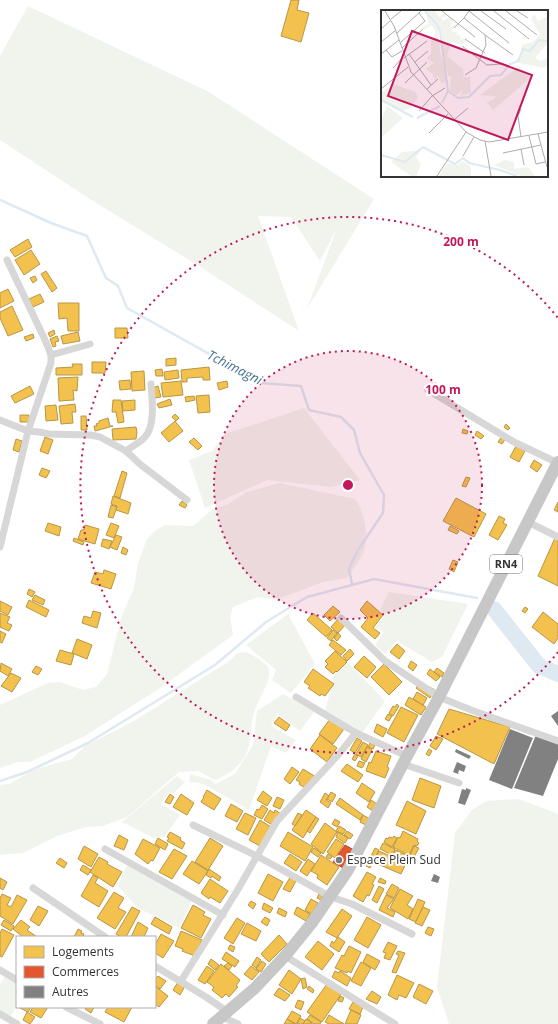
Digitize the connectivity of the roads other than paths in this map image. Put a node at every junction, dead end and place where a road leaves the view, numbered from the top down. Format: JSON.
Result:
{"nodes":[{"id":1,"x":7,"y":260,"type":"dead end"},
{"id":2,"x":90,"y":344,"type":"dead end"},
{"id":3,"x":51,"y":355,"type":"junction"},
{"id":4,"x":151,"y":384,"type":"dead end"},
{"id":5,"x":428,"y":390,"type":"dead end"},
{"id":6,"x":0,"y":420,"type":"edge"},
{"id":7,"x":28,"y":431,"type":"junction"},
{"id":8,"x":126,"y":451,"type":"junction"},
{"id":9,"x":558,"y":462,"type":"edge"},
{"id":10,"x":186,"y":500,"type":"dead end"},
{"id":11,"x":528,"y":522,"type":"junction"},
{"id":12,"x":558,"y":537,"type":"edge"},
{"id":13,"x":0,"y":547,"type":"edge"},
{"id":14,"x":341,"y":618,"type":"dead end"},
{"id":15,"x":296,"y":697,"type":"dead end"},
{"id":16,"x":439,"y":697,"type":"junction"},
{"id":17,"x":356,"y":734,"type":"junction"},
{"id":18,"x":558,"y":741,"type":"edge"},
{"id":19,"x":405,"y":760,"type":"junction"},
{"id":20,"x":460,"y":783,"type":"dead end"},
{"id":21,"x":193,"y":825,"type":"dead end"},
{"id":22,"x":105,"y":849,"type":"dead end"},
{"id":23,"x":257,"y":856,"type":"junction"},
{"id":24,"x":33,"y":888,"type":"dead end"},
{"id":25,"x":331,"y":897,"type":"junction"},
{"id":26,"x":223,"y":915,"type":"junction"},
{"id":27,"x":412,"y":934,"type":"dead end"},
{"id":28,"x":104,"y":936,"type":"edge"},
{"id":29,"x":285,"y":956,"type":"junction"},
{"id":30,"x":156,"y":967,"type":"edge"},
{"id":31,"x":0,"y":970,"type":"edge"},
{"id":32,"x":16,"y":979,"type":"edge"},
{"id":33,"x":181,"y":981,"type":"junction"},
{"id":34,"x":68,"y":1008,"type":"edge"},
{"id":35,"x":0,"y":1014,"type":"edge"},
{"id":36,"x":221,"y":1018,"type":"edge"},
{"id":37,"x":17,"y":1024,"type":"edge"},
{"id":38,"x":100,"y":1024,"type":"edge"},
{"id":39,"x":238,"y":1024,"type":"edge"},
{"id":40,"x":395,"y":1024,"type":"edge"}],
"edges":[{"from":1,"to":3,"type":"street"},
{"from":2,"to":3,"type":"street"},
{"from":3,"to":7,"type":"street"},
{"from":4,"to":8,"type":"street"},
{"from":5,"to":9,"type":"street"},
{"from":6,"to":7,"type":"street"},
{"from":7,"to":8,"type":"street"},
{"from":7,"to":13,"type":"street"},
{"from":8,"to":10,"type":"street"},
{"from":9,"to":11,"type":"highway","number":"RN4"},
{"from":11,"to":12,"type":"street"},
{"from":11,"to":16,"type":"highway","number":"RN4"},
{"from":14,"to":16,"type":"street"},
{"from":15,"to":17,"type":"street"},
{"from":16,"to":18,"type":"street"},
{"from":16,"to":19,"type":"highway","number":"RN4"},
{"from":17,"to":19,"type":"street"},
{"from":17,"to":23,"type":"street"},
{"from":19,"to":20,"type":"street"},
{"from":19,"to":25,"type":"highway","number":"RN4"},
{"from":21,"to":23,"type":"street"},
{"from":22,"to":26,"type":"street"},
{"from":23,"to":25,"type":"street"},
{"from":23,"to":26,"type":"street"},
{"from":24,"to":28,"type":"street"},
{"from":25,"to":27,"type":"street"},
{"from":25,"to":29,"type":"highway","number":"RN4"},
{"from":26,"to":33,"type":"street"},
{"from":29,"to":36,"type":"highway","number":"RN4"},
{"from":29,"to":40,"type":"street"},
{"from":30,"to":33,"type":"street"},
{"from":31,"to":32,"type":"street"},
{"from":33,"to":36,"type":"street"},
{"from":34,"to":38,"type":"street"},
{"from":35,"to":37,"type":"street"},
{"from":36,"to":39,"type":"street"}]}
